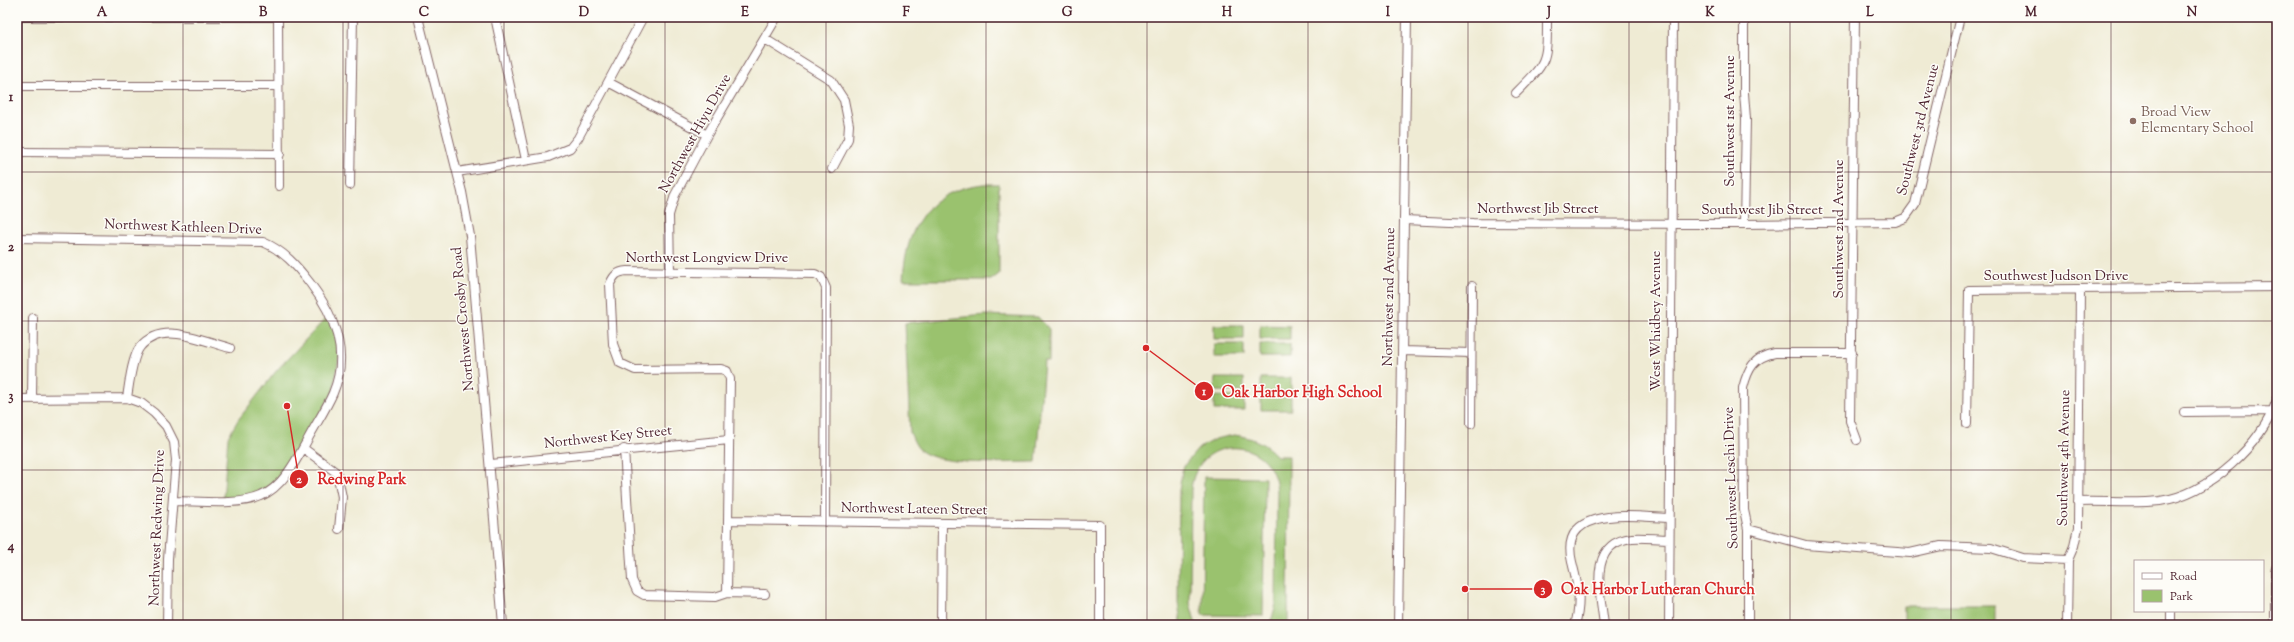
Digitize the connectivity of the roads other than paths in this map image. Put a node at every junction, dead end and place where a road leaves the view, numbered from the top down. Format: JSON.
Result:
{"nodes":[{"id":1,"x":17,"y":17,"type":"edge"},
{"id":2,"x":278,"y":17,"type":"edge"},
{"id":3,"x":353,"y":17,"type":"edge"},
{"id":4,"x":418,"y":17,"type":"edge"},
{"id":5,"x":495,"y":17,"type":"edge"},
{"id":6,"x":776,"y":17,"type":"edge"},
{"id":7,"x":1407,"y":17,"type":"edge"},
{"id":8,"x":1547,"y":17,"type":"edge"},
{"id":9,"x":1673,"y":17,"type":"edge"},
{"id":10,"x":1744,"y":17,"type":"edge"},
{"id":11,"x":1855,"y":17,"type":"edge"},
{"id":12,"x":1960,"y":17,"type":"edge"},
{"id":13,"x":639,"y":18,"type":"edge"},
{"id":14,"x":765,"y":39,"type":"junction"},
{"id":15,"x":608,"y":82,"type":"junction"},
{"id":16,"x":17,"y":86,"type":"edge"},
{"id":17,"x":278,"y":86,"type":"junction"},
{"id":18,"x":1516,"y":93,"type":"dead end"},
{"id":19,"x":707,"y":135,"type":"junction"},
{"id":20,"x":17,"y":152,"type":"edge"},
{"id":21,"x":280,"y":154,"type":"junction"},
{"id":22,"x":526,"y":160,"type":"junction"},
{"id":23,"x":832,"y":169,"type":"dead end"},
{"id":24,"x":457,"y":172,"type":"junction"},
{"id":25,"x":350,"y":185,"type":"dead end"},
{"id":26,"x":279,"y":186,"type":"dead end"},
{"id":27,"x":1404,"y":220,"type":"junction"},
{"id":28,"x":1852,"y":223,"type":"junction"},
{"id":29,"x":1671,"y":224,"type":"junction"},
{"id":30,"x":1744,"y":224,"type":"junction"},
{"id":31,"x":17,"y":238,"type":"edge"},
{"id":32,"x":670,"y":273,"type":"junction"},
{"id":33,"x":1472,"y":286,"type":"dead end"},
{"id":34,"x":2277,"y":287,"type":"edge"},
{"id":35,"x":2080,"y":290,"type":"junction"},
{"id":36,"x":33,"y":318,"type":"dead end"},
{"id":37,"x":230,"y":348,"type":"dead end"},
{"id":38,"x":1403,"y":351,"type":"junction"},
{"id":39,"x":1471,"y":353,"type":"junction"},
{"id":40,"x":1852,"y":353,"type":"junction"},
{"id":41,"x":126,"y":398,"type":"junction"},
{"id":42,"x":17,"y":399,"type":"edge"},
{"id":43,"x":32,"y":399,"type":"junction"},
{"id":44,"x":2277,"y":400,"type":"edge"},
{"id":45,"x":2273,"y":411,"type":"junction"},
{"id":46,"x":2184,"y":412,"type":"dead end"},
{"id":47,"x":1470,"y":424,"type":"dead end"},
{"id":48,"x":1967,"y":424,"type":"dead end"},
{"id":49,"x":729,"y":440,"type":"junction"},
{"id":50,"x":1857,"y":440,"type":"dead end"},
{"id":51,"x":303,"y":448,"type":"junction"},
{"id":52,"x":624,"y":449,"type":"junction"},
{"id":53,"x":490,"y":464,"type":"junction"},
{"id":54,"x":173,"y":501,"type":"junction"},
{"id":55,"x":2078,"y":502,"type":"junction"},
{"id":56,"x":1669,"y":518,"type":"junction"},
{"id":57,"x":728,"y":520,"type":"junction"},
{"id":58,"x":826,"y":522,"type":"junction"},
{"id":59,"x":942,"y":523,"type":"junction"},
{"id":60,"x":339,"y":529,"type":"dead end"},
{"id":61,"x":1748,"y":529,"type":"junction"},
{"id":62,"x":1669,"y":539,"type":"junction"},
{"id":63,"x":2068,"y":560,"type":"junction"},
{"id":64,"x":2277,"y":566,"type":"edge"},
{"id":65,"x":727,"y":593,"type":"junction"},
{"id":66,"x":765,"y":594,"type":"dead end"},
{"id":67,"x":2171,"y":612,"type":"edge"},
{"id":68,"x":167,"y":625,"type":"edge"},
{"id":69,"x":503,"y":625,"type":"edge"},
{"id":70,"x":941,"y":625,"type":"edge"},
{"id":71,"x":1100,"y":625,"type":"edge"},
{"id":72,"x":1398,"y":625,"type":"edge"},
{"id":73,"x":1575,"y":625,"type":"edge"},
{"id":74,"x":1604,"y":625,"type":"edge"},
{"id":75,"x":1669,"y":625,"type":"edge"},
{"id":76,"x":1748,"y":625,"type":"edge"},
{"id":77,"x":2067,"y":625,"type":"edge"},
{"id":78,"x":2171,"y":625,"type":"edge"},
{"id":79,"x":2275,"y":625,"type":"edge"}],
"edges":[{"from":1,"to":2,"type":"street"},
{"from":2,"to":17,"type":"street"},
{"from":3,"to":25,"type":"street"},
{"from":4,"to":24,"type":"street","name":"Northwest Crosby Road"},
{"from":5,"to":22,"type":"street"},
{"from":6,"to":14,"type":"street","name":"Northwest Hiyu Drive"},
{"from":7,"to":27,"type":"street","name":"Northwest 2nd Avenue"},
{"from":8,"to":18,"type":"street"},
{"from":9,"to":29,"type":"street","name":"West Whidbey Avenue"},
{"from":10,"to":30,"type":"street","name":"Southwest 1st Avenue"},
{"from":11,"to":28,"type":"street","name":"Southwest 2nd Avenue"},
{"from":12,"to":28,"type":"street","name":"Southwest 3rd Avenue"},
{"from":13,"to":15,"type":"street"},
{"from":14,"to":19,"type":"street","name":"Northwest Hiyu Drive"},
{"from":14,"to":23,"type":"street"},
{"from":15,"to":19,"type":"street"},
{"from":15,"to":22,"type":"street"},
{"from":16,"to":17,"type":"street"},
{"from":17,"to":21,"type":"street"},
{"from":19,"to":32,"type":"street","name":"Northwest Hiyu Drive"},
{"from":20,"to":21,"type":"street"},
{"from":21,"to":26,"type":"street"},
{"from":22,"to":24,"type":"street"},
{"from":24,"to":53,"type":"street","name":"Northwest Crosby Road"},
{"from":27,"to":29,"type":"street","name":"Northwest Jib Street"},
{"from":27,"to":38,"type":"street","name":"Northwest 2nd Avenue"},
{"from":28,"to":30,"type":"street","name":"Southwest Jib Street"},
{"from":28,"to":40,"type":"street","name":"Southwest 2nd Avenue"},
{"from":29,"to":30,"type":"street","name":"Southwest Jib Street"},
{"from":29,"to":56,"type":"street","name":"West Whidbey Avenue"},
{"from":31,"to":51,"type":"street","name":"Northwest Kathleen Drive"},
{"from":32,"to":49,"type":"street","name":"Northwest Longview Drive"},
{"from":32,"to":58,"type":"street","name":"Northwest Longview Drive"},
{"from":33,"to":39,"type":"street"},
{"from":34,"to":35,"type":"street","name":"Southwest Judson Drive"},
{"from":35,"to":48,"type":"street","name":"Southwest Judson Drive"},
{"from":35,"to":55,"type":"street","name":"Southwest 4th Avenue"},
{"from":36,"to":43,"type":"street"},
{"from":37,"to":41,"type":"street"},
{"from":38,"to":39,"type":"street"},
{"from":38,"to":72,"type":"street","name":"Northwest 2nd Avenue"},
{"from":39,"to":47,"type":"street"},
{"from":40,"to":50,"type":"street","name":"Southwest 2nd Avenue"},
{"from":40,"to":61,"type":"street","name":"Southwest Leschi Drive"},
{"from":41,"to":43,"type":"street","name":"Northwest Redwing Drive"},
{"from":41,"to":54,"type":"street","name":"Northwest Redwing Drive"},
{"from":42,"to":43,"type":"street","name":"Northwest Redwing Drive"},
{"from":44,"to":45,"type":"street"},
{"from":45,"to":46,"type":"street"},
{"from":45,"to":55,"type":"street"},
{"from":49,"to":52,"type":"street","name":"Northwest Key Street"},
{"from":49,"to":57,"type":"street"},
{"from":51,"to":54,"type":"street","name":"Northwest Kathleen Drive"},
{"from":51,"to":60,"type":"street"},
{"from":52,"to":53,"type":"street","name":"Northwest Key Street"},
{"from":52,"to":65,"type":"street"},
{"from":53,"to":69,"type":"street","name":"Northwest Crosby Road"},
{"from":54,"to":68,"type":"street","name":"Northwest Redwing Drive"},
{"from":55,"to":63,"type":"street","name":"Southwest 4th Avenue"},
{"from":56,"to":62,"type":"street","name":"West Whidbey Avenue"},
{"from":56,"to":73,"type":"street"},
{"from":57,"to":58,"type":"street","name":"Northwest Lateen Street"},
{"from":57,"to":65,"type":"street"},
{"from":58,"to":59,"type":"street","name":"Northwest Lateen Street"},
{"from":59,"to":70,"type":"street"},
{"from":59,"to":71,"type":"street","name":"Northwest Lateen Street"},
{"from":61,"to":63,"type":"street"},
{"from":61,"to":76,"type":"street","name":"Southwest Leschi Drive"},
{"from":62,"to":74,"type":"street"},
{"from":62,"to":75,"type":"street","name":"West Whidbey Avenue"},
{"from":63,"to":77,"type":"street","name":"Southwest 4th Avenue"},
{"from":64,"to":79,"type":"street"},
{"from":65,"to":66,"type":"street"},
{"from":67,"to":78,"type":"street"}]}
